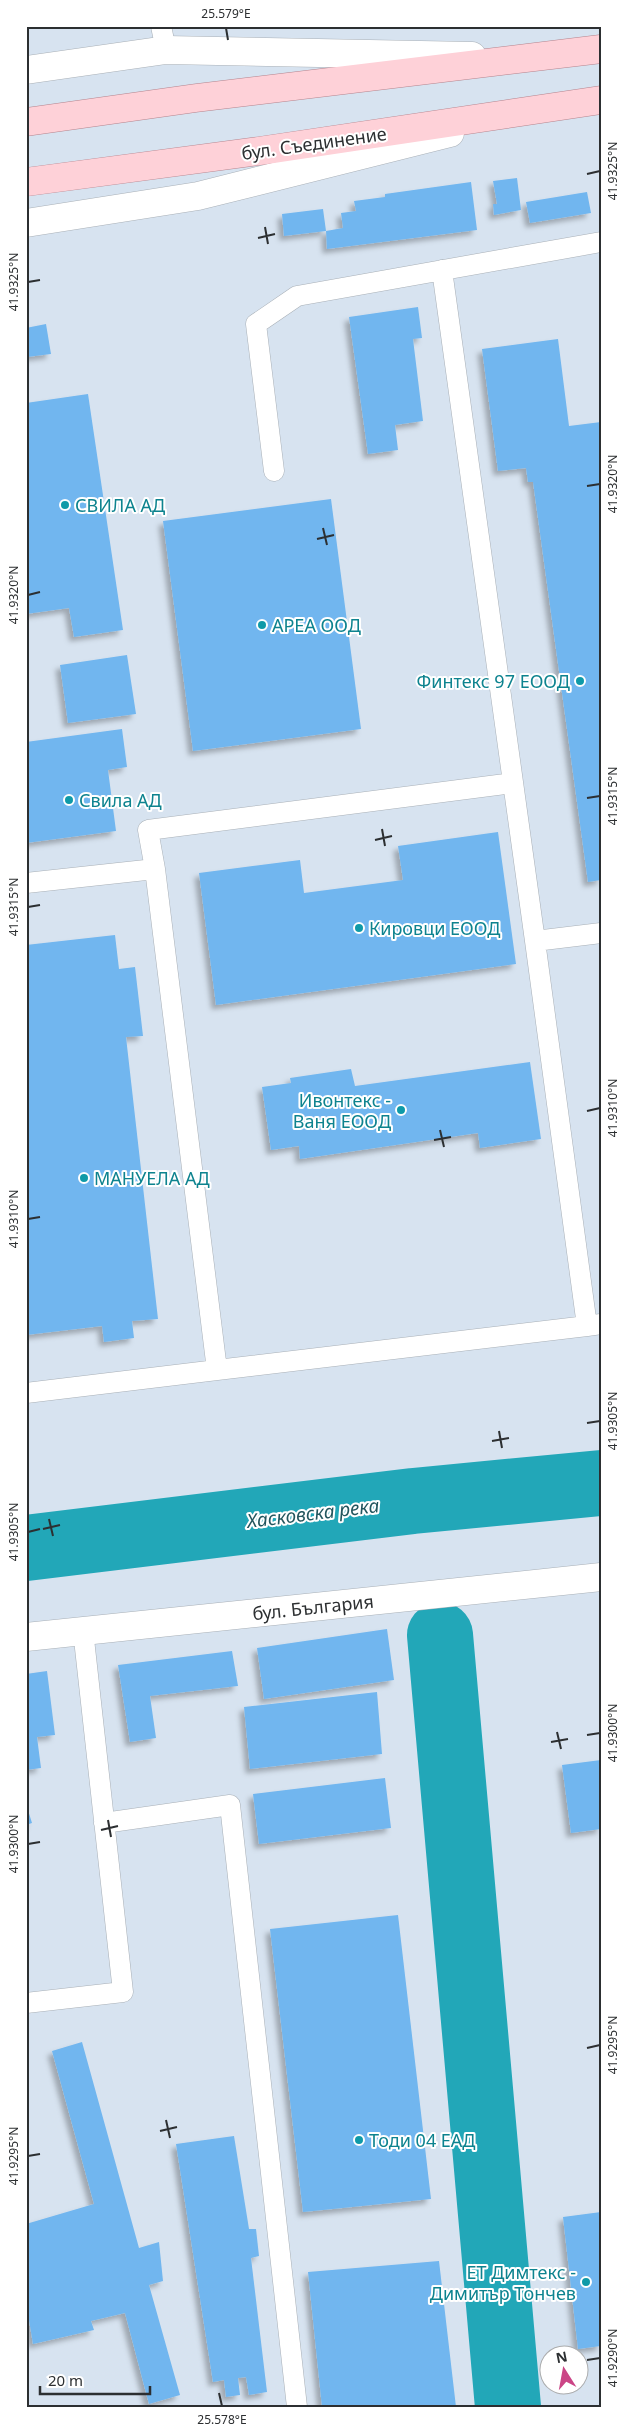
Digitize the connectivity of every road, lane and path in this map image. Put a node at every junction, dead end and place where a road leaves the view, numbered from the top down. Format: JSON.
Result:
{"nodes":[{"id":1,"x":164,"y":38,"type":"edge"},
{"id":2,"x":601,"y":49,"type":"edge"},
{"id":3,"x":538,"y":58,"type":"junction"},
{"id":4,"x":26,"y":70,"type":"edge"},
{"id":5,"x":601,"y":100,"type":"edge"},
{"id":6,"x":536,"y":111,"type":"junction"},
{"id":7,"x":26,"y":122,"type":"edge"},
{"id":8,"x":26,"y":182,"type":"edge"},
{"id":9,"x":26,"y":224,"type":"edge"},
{"id":10,"x":601,"y":242,"type":"edge"},
{"id":11,"x":442,"y":270,"type":"junction"},
{"id":12,"x":274,"y":471,"type":"dead end"},
{"id":13,"x":513,"y":783,"type":"junction"},
{"id":14,"x":154,"y":869,"type":"junction"},
{"id":15,"x":26,"y":883,"type":"edge"},
{"id":16,"x":601,"y":932,"type":"edge"},
{"id":17,"x":535,"y":941,"type":"junction"},
{"id":18,"x":594,"y":1325,"type":"edge"},
{"id":19,"x":217,"y":1370,"type":"junction"},
{"id":20,"x":26,"y":1393,"type":"edge"},
{"id":21,"x":601,"y":1577,"type":"edge"},
{"id":22,"x":83,"y":1630,"type":"junction"},
{"id":23,"x":26,"y":1637,"type":"edge"},
{"id":24,"x":104,"y":1823,"type":"junction"},
{"id":25,"x":26,"y":2003,"type":"edge"},
{"id":26,"x":297,"y":2407,"type":"edge"}],
"edges":[{"from":1,"to":3,"type":"street"},
{"from":1,"to":4,"type":"street"},
{"from":2,"to":3,"type":"main road"},
{"from":3,"to":7,"type":"main road"},
{"from":5,"to":6,"type":"main road","name":"бул. Съединение"},
{"from":6,"to":8,"type":"main road","name":"бул. Съединение"},
{"from":6,"to":9,"type":"street"},
{"from":10,"to":11,"type":"lane"},
{"from":11,"to":12,"type":"lane"},
{"from":11,"to":13,"type":"lane"},
{"from":13,"to":14,"type":"lane"},
{"from":13,"to":17,"type":"lane"},
{"from":14,"to":15,"type":"lane"},
{"from":14,"to":19,"type":"lane"},
{"from":16,"to":17,"type":"lane"},
{"from":17,"to":18,"type":"lane"},
{"from":18,"to":19,"type":"lane"},
{"from":19,"to":20,"type":"lane"},
{"from":21,"to":22,"type":"street","name":"бул. България"},
{"from":22,"to":23,"type":"street","name":"бул. България"},
{"from":22,"to":24,"type":"lane"},
{"from":24,"to":25,"type":"lane"},
{"from":24,"to":26,"type":"lane"}]}
